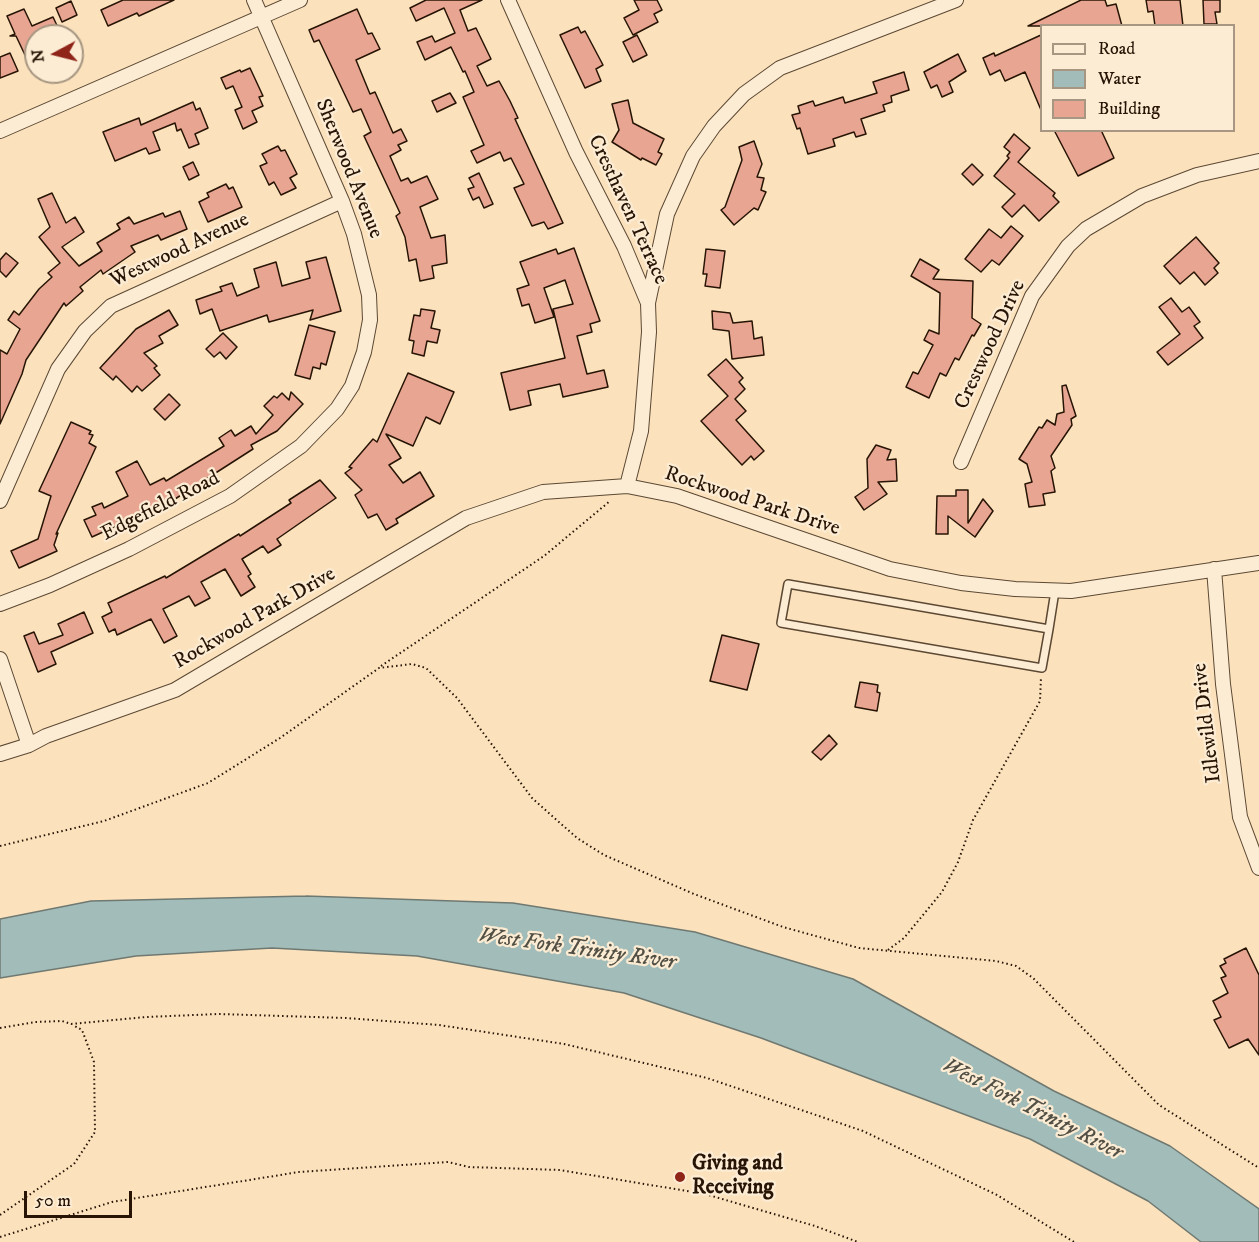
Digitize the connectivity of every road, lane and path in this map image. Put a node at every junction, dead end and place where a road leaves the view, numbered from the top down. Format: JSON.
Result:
{"nodes":[{"id":1,"x":254,"y":0,"type":"edge"},
{"id":2,"x":300,"y":0,"type":"edge"},
{"id":3,"x":508,"y":0,"type":"edge"},
{"id":4,"x":956,"y":0,"type":"edge"},
{"id":5,"x":262,"y":17,"type":"junction"},
{"id":6,"x":0,"y":131,"type":"edge"},
{"id":7,"x":1259,"y":161,"type":"edge"},
{"id":8,"x":342,"y":201,"type":"junction"},
{"id":9,"x":648,"y":303,"type":"junction"},
{"id":10,"x":326,"y":423,"type":"joint"},
{"id":11,"x":961,"y":462,"type":"dead end"},
{"id":12,"x":627,"y":486,"type":"junction"},
{"id":13,"x":0,"y":501,"type":"edge"},
{"id":14,"x":1259,"y":563,"type":"edge"},
{"id":15,"x":1214,"y":569,"type":"junction"},
{"id":16,"x":1055,"y":591,"type":"junction"},
{"id":17,"x":0,"y":604,"type":"edge"},
{"id":18,"x":1049,"y":629,"type":"junction"},
{"id":19,"x":0,"y":659,"type":"edge"},
{"id":20,"x":379,"y":668,"type":"junction"},
{"id":21,"x":1042,"y":668,"type":"junction"},
{"id":22,"x":29,"y":746,"type":"junction"},
{"id":23,"x":0,"y":754,"type":"edge"},
{"id":24,"x":0,"y":846,"type":"edge"},
{"id":25,"x":1259,"y":868,"type":"edge"},
{"id":26,"x":887,"y":951,"type":"junction"},
{"id":27,"x":71,"y":1024,"type":"junction"},
{"id":28,"x":0,"y":1028,"type":"edge"},
{"id":29,"x":1259,"y":1168,"type":"edge"},
{"id":30,"x":0,"y":1215,"type":"edge"},
{"id":31,"x":0,"y":1237,"type":"edge"},
{"id":32,"x":858,"y":1242,"type":"edge"},
{"id":33,"x":1074,"y":1242,"type":"edge"}],
"edges":[{"from":1,"to":5,"type":"street","name":"Sherwood Avenue"},
{"from":2,"to":5,"type":"street"},
{"from":3,"to":9,"type":"street","name":"Cresthaven Terrace"},
{"from":4,"to":9,"type":"street"},
{"from":5,"to":6,"type":"street"},
{"from":5,"to":8,"type":"street","name":"Sherwood Avenue"},
{"from":7,"to":11,"type":"street","name":"Crestwood Drive"},
{"from":8,"to":10,"type":"street","name":"Sherwood Avenue"},
{"from":8,"to":13,"type":"street","name":"Westwood Avenue"},
{"from":9,"to":12,"type":"street","name":"Cresthaven Terrace"},
{"from":10,"to":17,"type":"street","name":"Edgefield Road"},
{"from":12,"to":16,"type":"street","name":"Rockwood Park Drive"},
{"from":12,"to":20,"type":"path"},
{"from":12,"to":22,"type":"street","name":"Rockwood Park Drive"},
{"from":14,"to":15,"type":"street","name":"Rockwood Park Drive"},
{"from":15,"to":16,"type":"street","name":"Rockwood Park Drive"},
{"from":15,"to":25,"type":"street","name":"Idlewild Drive"},
{"from":16,"to":18,"type":"lane"},
{"from":18,"to":21,"type":"lane"},
{"from":18,"to":21,"type":"lane"},
{"from":19,"to":22,"type":"street"},
{"from":20,"to":24,"type":"path"},
{"from":20,"to":26,"type":"path"},
{"from":21,"to":26,"type":"path"},
{"from":22,"to":23,"type":"street","name":"Rockwood Park Drive"},
{"from":26,"to":29,"type":"path"},
{"from":27,"to":28,"type":"path"},
{"from":27,"to":30,"type":"path"},
{"from":27,"to":33,"type":"path"},
{"from":31,"to":32,"type":"path"}]}
